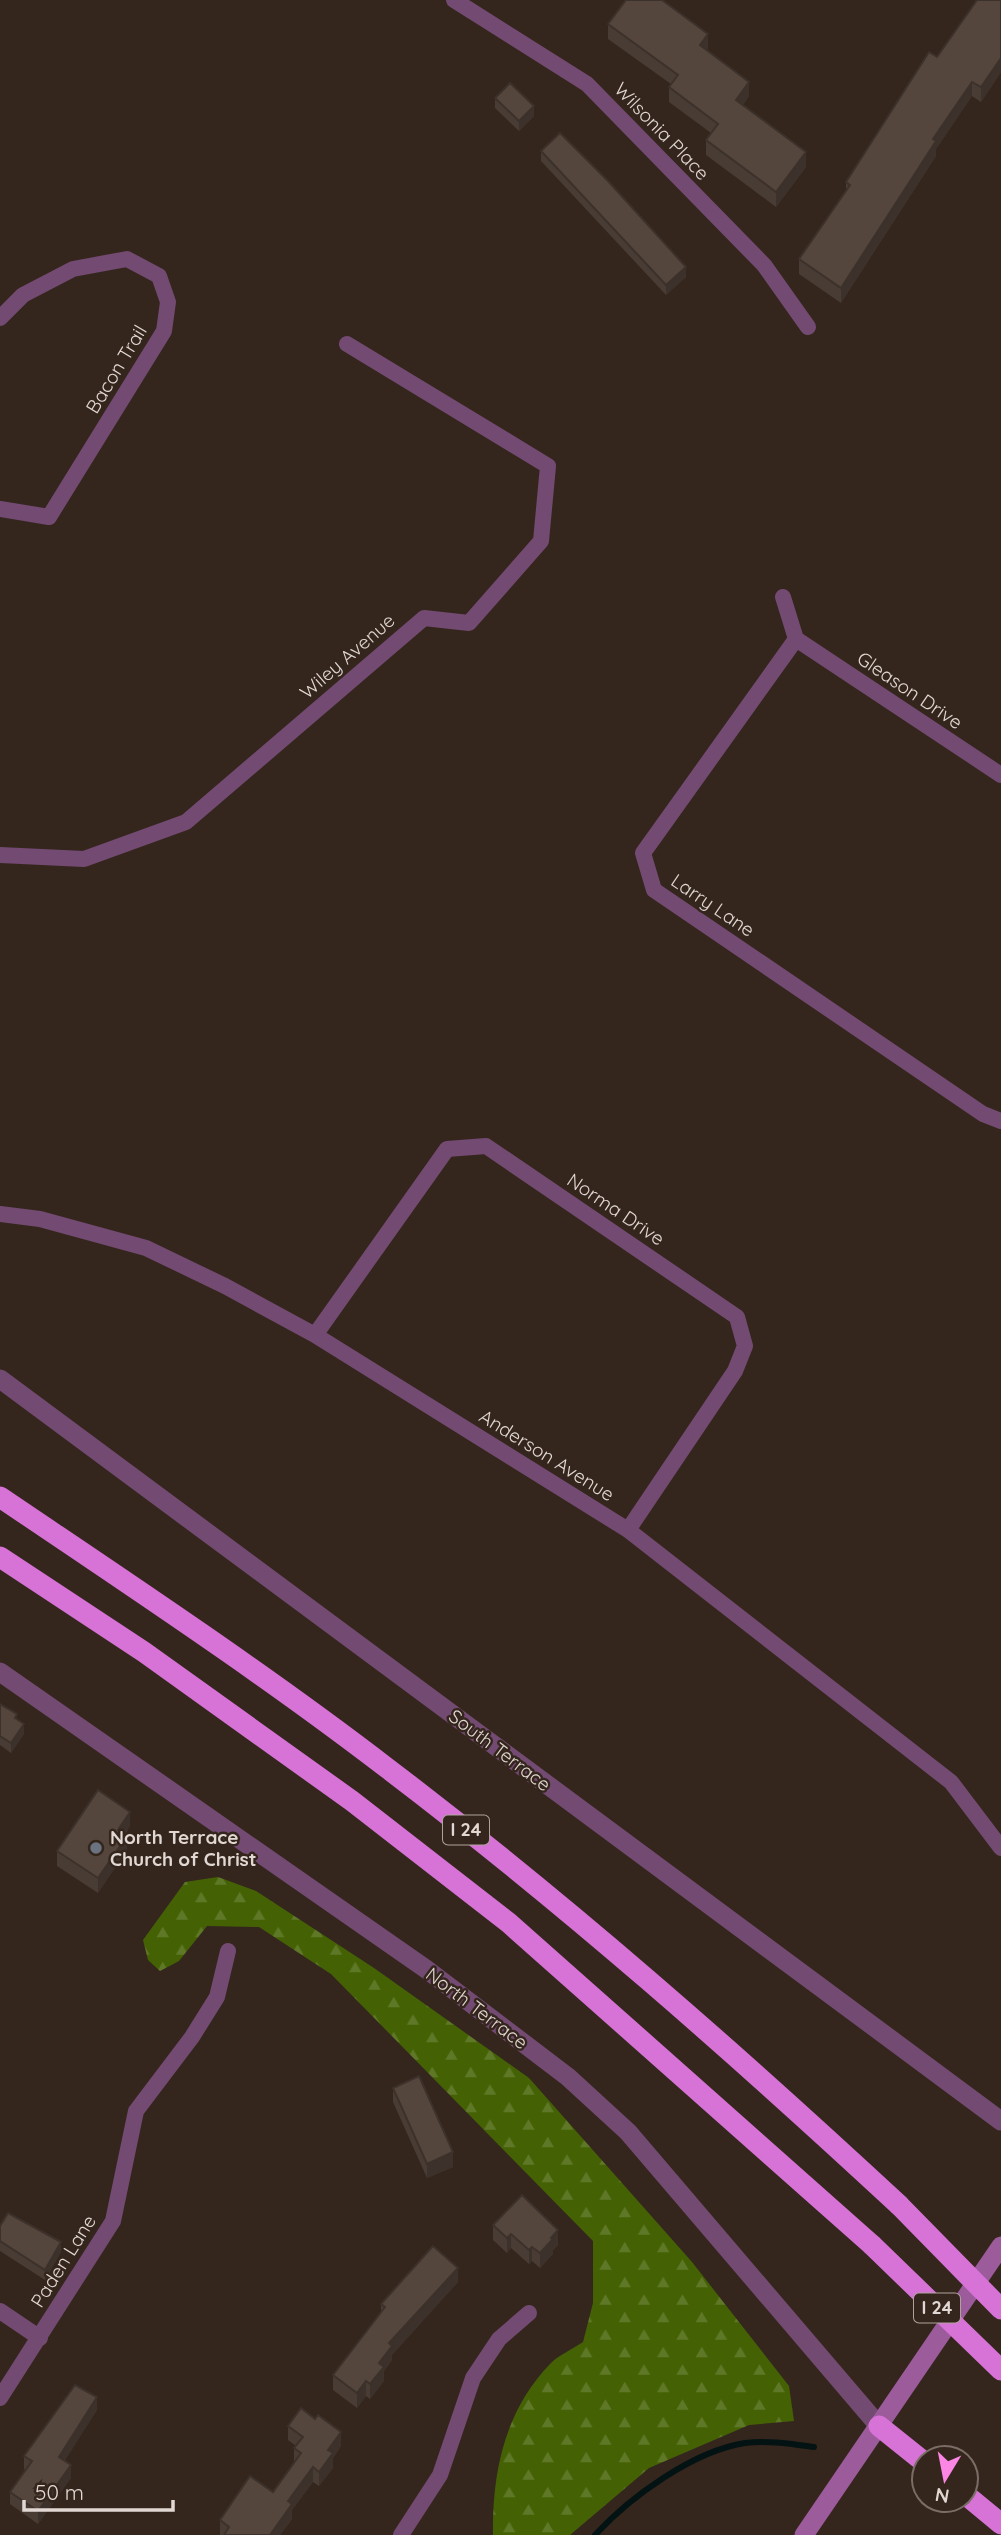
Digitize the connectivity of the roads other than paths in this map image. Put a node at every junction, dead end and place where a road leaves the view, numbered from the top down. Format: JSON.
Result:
{"nodes":[{"id":1,"x":454,"y":0,"type":"edge"},
{"id":2,"x":0,"y":318,"type":"edge"},
{"id":3,"x":808,"y":327,"type":"dead end"},
{"id":4,"x":347,"y":344,"type":"dead end"},
{"id":5,"x":0,"y":509,"type":"edge"},
{"id":6,"x":783,"y":597,"type":"dead end"},
{"id":7,"x":796,"y":639,"type":"junction"},
{"id":8,"x":1001,"y":775,"type":"edge"},
{"id":9,"x":0,"y":855,"type":"edge"},
{"id":10,"x":1001,"y":1121,"type":"edge"},
{"id":11,"x":0,"y":1213,"type":"edge"},
{"id":12,"x":315,"y":1335,"type":"junction"},
{"id":13,"x":0,"y":1379,"type":"edge"},
{"id":14,"x":0,"y":1497,"type":"edge"},
{"id":15,"x":628,"y":1530,"type":"junction"},
{"id":16,"x":0,"y":1557,"type":"edge"},
{"id":17,"x":0,"y":1672,"type":"edge"},
{"id":18,"x":1001,"y":1848,"type":"edge"},
{"id":19,"x":228,"y":1951,"type":"dead end"},
{"id":20,"x":1001,"y":2121,"type":"edge"},
{"id":21,"x":1001,"y":2246,"type":"edge"},
{"id":22,"x":1001,"y":2309,"type":"edge"},
{"id":23,"x":0,"y":2311,"type":"edge"},
{"id":24,"x":529,"y":2313,"type":"dead end"},
{"id":25,"x":40,"y":2338,"type":"junction"},
{"id":26,"x":1001,"y":2370,"type":"edge"},
{"id":27,"x":0,"y":2398,"type":"edge"},
{"id":28,"x":879,"y":2426,"type":"junction"},
{"id":29,"x":910,"y":2451,"type":"edge"},
{"id":30,"x":980,"y":2507,"type":"edge"},
{"id":31,"x":1001,"y":2524,"type":"edge"},
{"id":32,"x":401,"y":2535,"type":"edge"},
{"id":33,"x":804,"y":2535,"type":"edge"}],
"edges":[{"from":1,"to":3,"type":"street","name":"Wilsonia Place"},
{"from":2,"to":5,"type":"street","name":"Bacon Trail"},
{"from":4,"to":9,"type":"street","name":"Wiley Avenue"},
{"from":6,"to":7,"type":"street"},
{"from":7,"to":8,"type":"street","name":"Gleason Drive"},
{"from":7,"to":10,"type":"street","name":"Larry Lane"},
{"from":11,"to":12,"type":"street","name":"Anderson Avenue"},
{"from":12,"to":15,"type":"street","name":"Anderson Avenue"},
{"from":12,"to":15,"type":"street","name":"Norma Drive"},
{"from":13,"to":20,"type":"street","name":"South Terrace"},
{"from":14,"to":22,"type":"highway","number":"I 24","bridge":true},
{"from":15,"to":18,"type":"street","name":"Anderson Avenue"},
{"from":16,"to":26,"type":"highway","number":"I 24","bridge":true},
{"from":17,"to":28,"type":"street","name":"North Terrace"},
{"from":19,"to":25,"type":"street","name":"Paden Lane"},
{"from":21,"to":28,"type":"main road"},
{"from":23,"to":25,"type":"street"},
{"from":24,"to":32,"type":"street"},
{"from":25,"to":27,"type":"street","name":"Paden Lane"},
{"from":28,"to":29,"type":"highway"},
{"from":28,"to":33,"type":"main road"},
{"from":30,"to":31,"type":"highway"}]}
